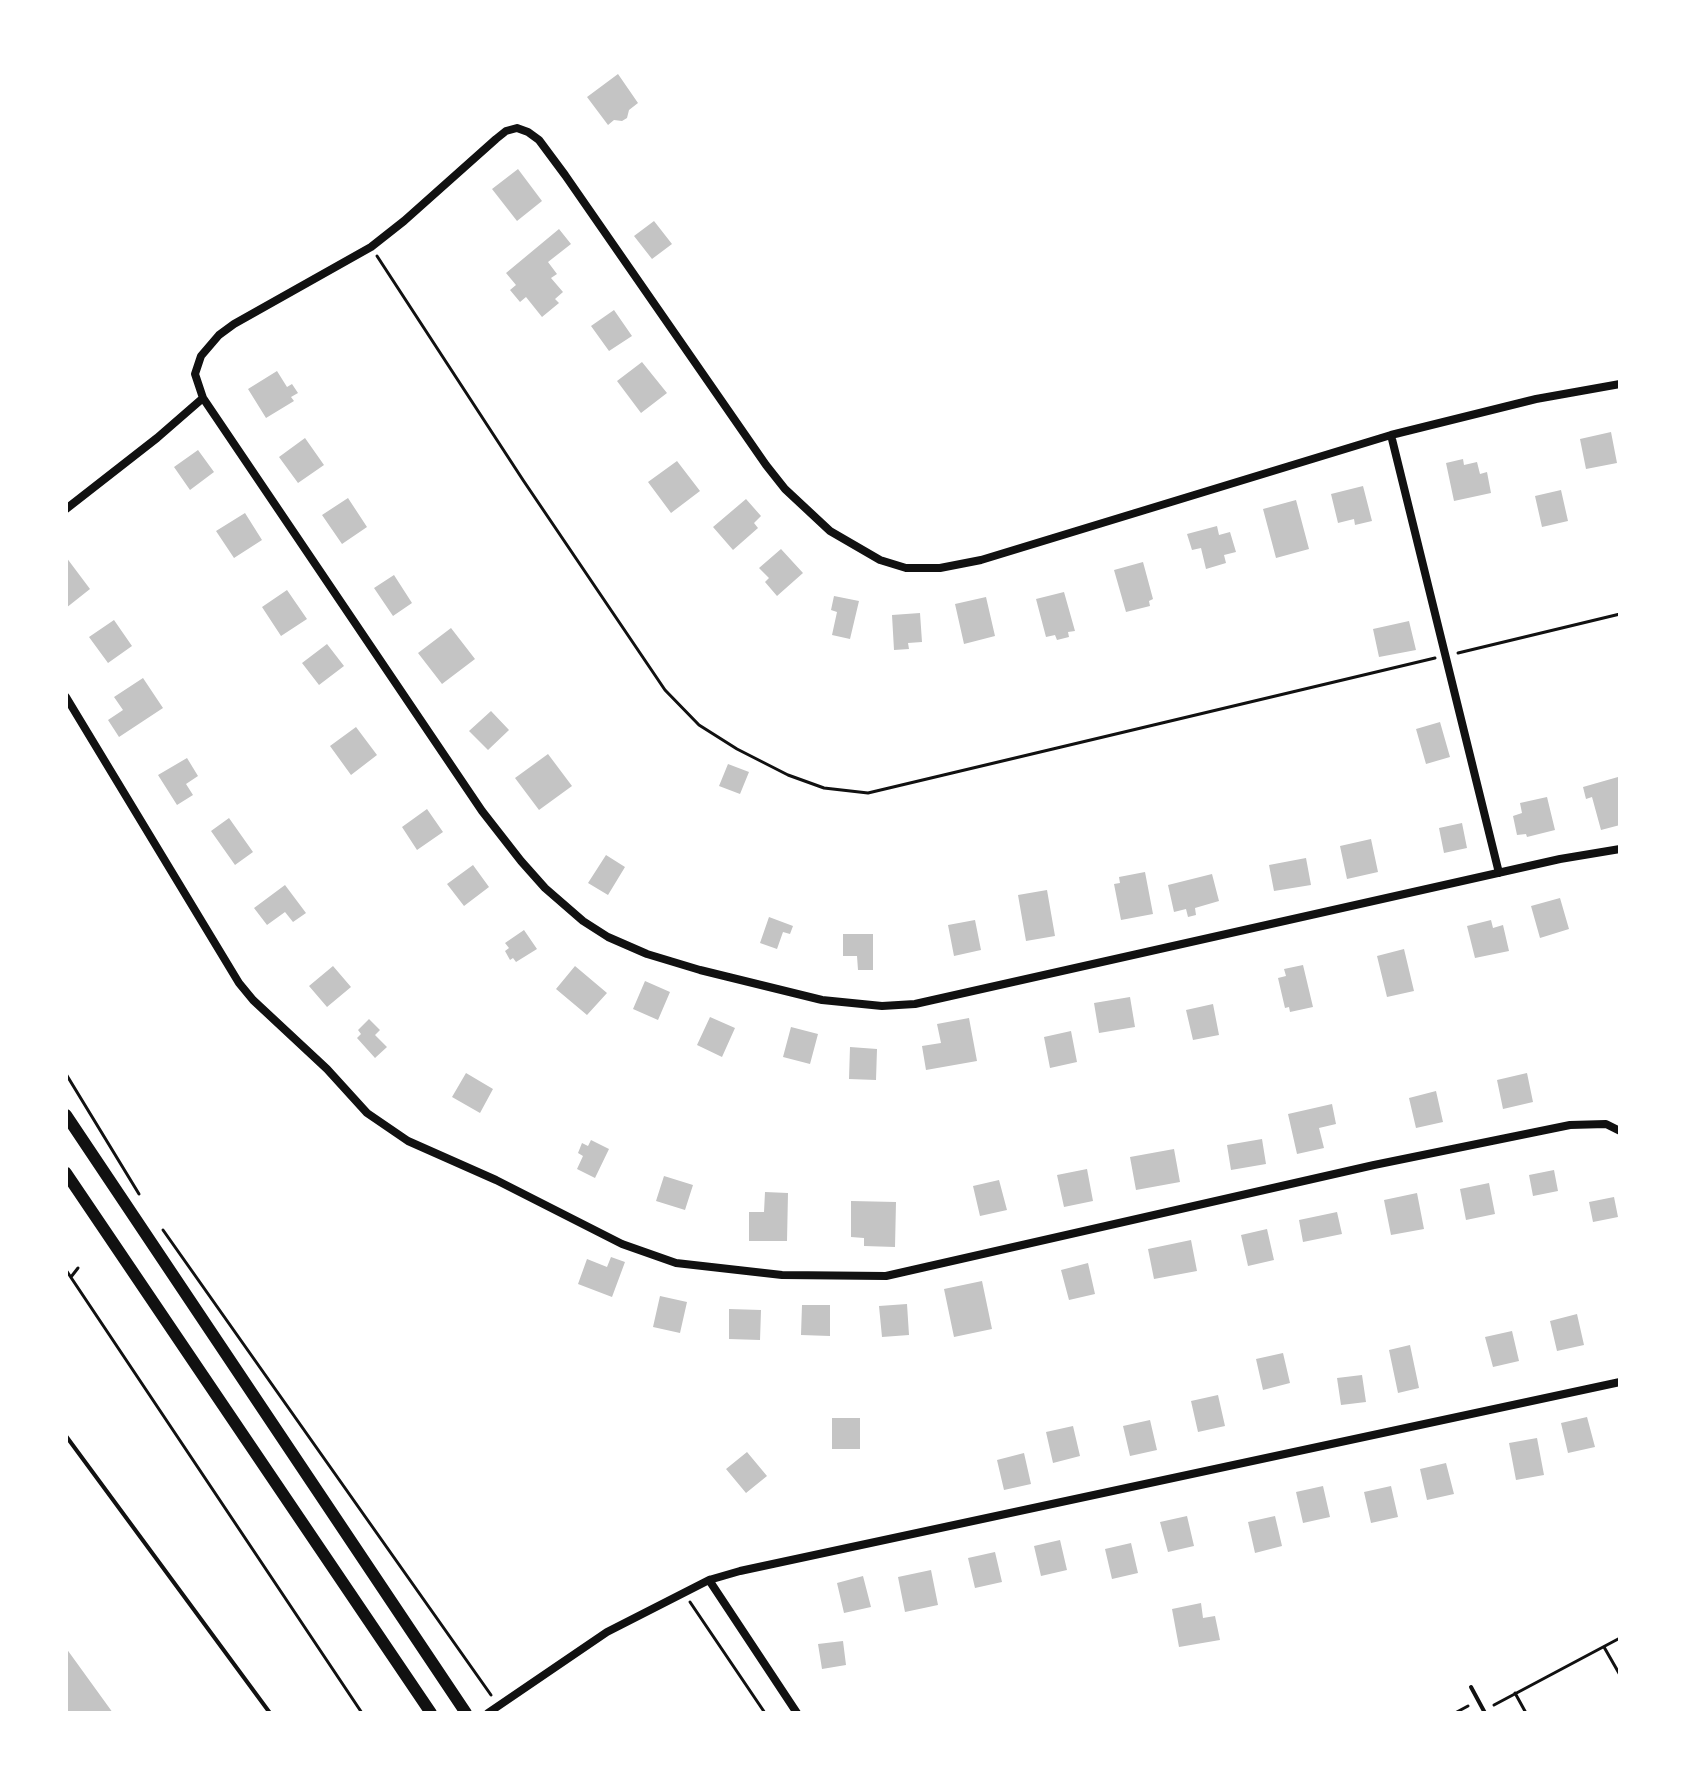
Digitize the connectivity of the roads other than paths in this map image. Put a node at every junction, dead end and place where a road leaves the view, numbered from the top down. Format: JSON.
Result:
{"nodes":[{"id":1,"x":1620,"y":384,"type":"edge"},
{"id":2,"x":203,"y":398,"type":"junction"},
{"id":3,"x":1391,"y":435,"type":"junction"},
{"id":4,"x":66,"y":509,"type":"edge"},
{"id":5,"x":66,"y":697,"type":"edge"},
{"id":6,"x":1620,"y":849,"type":"edge"},
{"id":7,"x":1499,"y":873,"type":"junction"},
{"id":8,"x":66,"y":1115,"type":"edge"},
{"id":9,"x":1620,"y":1131,"type":"edge"},
{"id":10,"x":66,"y":1173,"type":"edge"},
{"id":11,"x":1620,"y":1382,"type":"edge"},
{"id":12,"x":66,"y":1436,"type":"edge"},
{"id":13,"x":709,"y":1580,"type":"junction"},
{"id":14,"x":1471,"y":1687,"type":"dead end"},
{"id":15,"x":1484,"y":1712,"type":"edge"},
{"id":16,"x":270,"y":1713,"type":"edge"},
{"id":17,"x":431,"y":1713,"type":"edge"},
{"id":18,"x":466,"y":1713,"type":"edge"},
{"id":19,"x":488,"y":1713,"type":"edge"},
{"id":20,"x":797,"y":1713,"type":"edge"}],
"edges":[{"from":1,"to":3,"type":"street"},
{"from":2,"to":3,"type":"street"},
{"from":2,"to":4,"type":"street"},
{"from":2,"to":7,"type":"street"},
{"from":3,"to":7,"type":"street"},
{"from":5,"to":9,"type":"street"},
{"from":6,"to":7,"type":"street"},
{"from":8,"to":18,"type":"main road"},
{"from":10,"to":17,"type":"main road"},
{"from":11,"to":13,"type":"street"},
{"from":12,"to":16,"type":"lane"},
{"from":13,"to":19,"type":"street"},
{"from":13,"to":20,"type":"street"},
{"from":14,"to":15,"type":"lane"}]}
